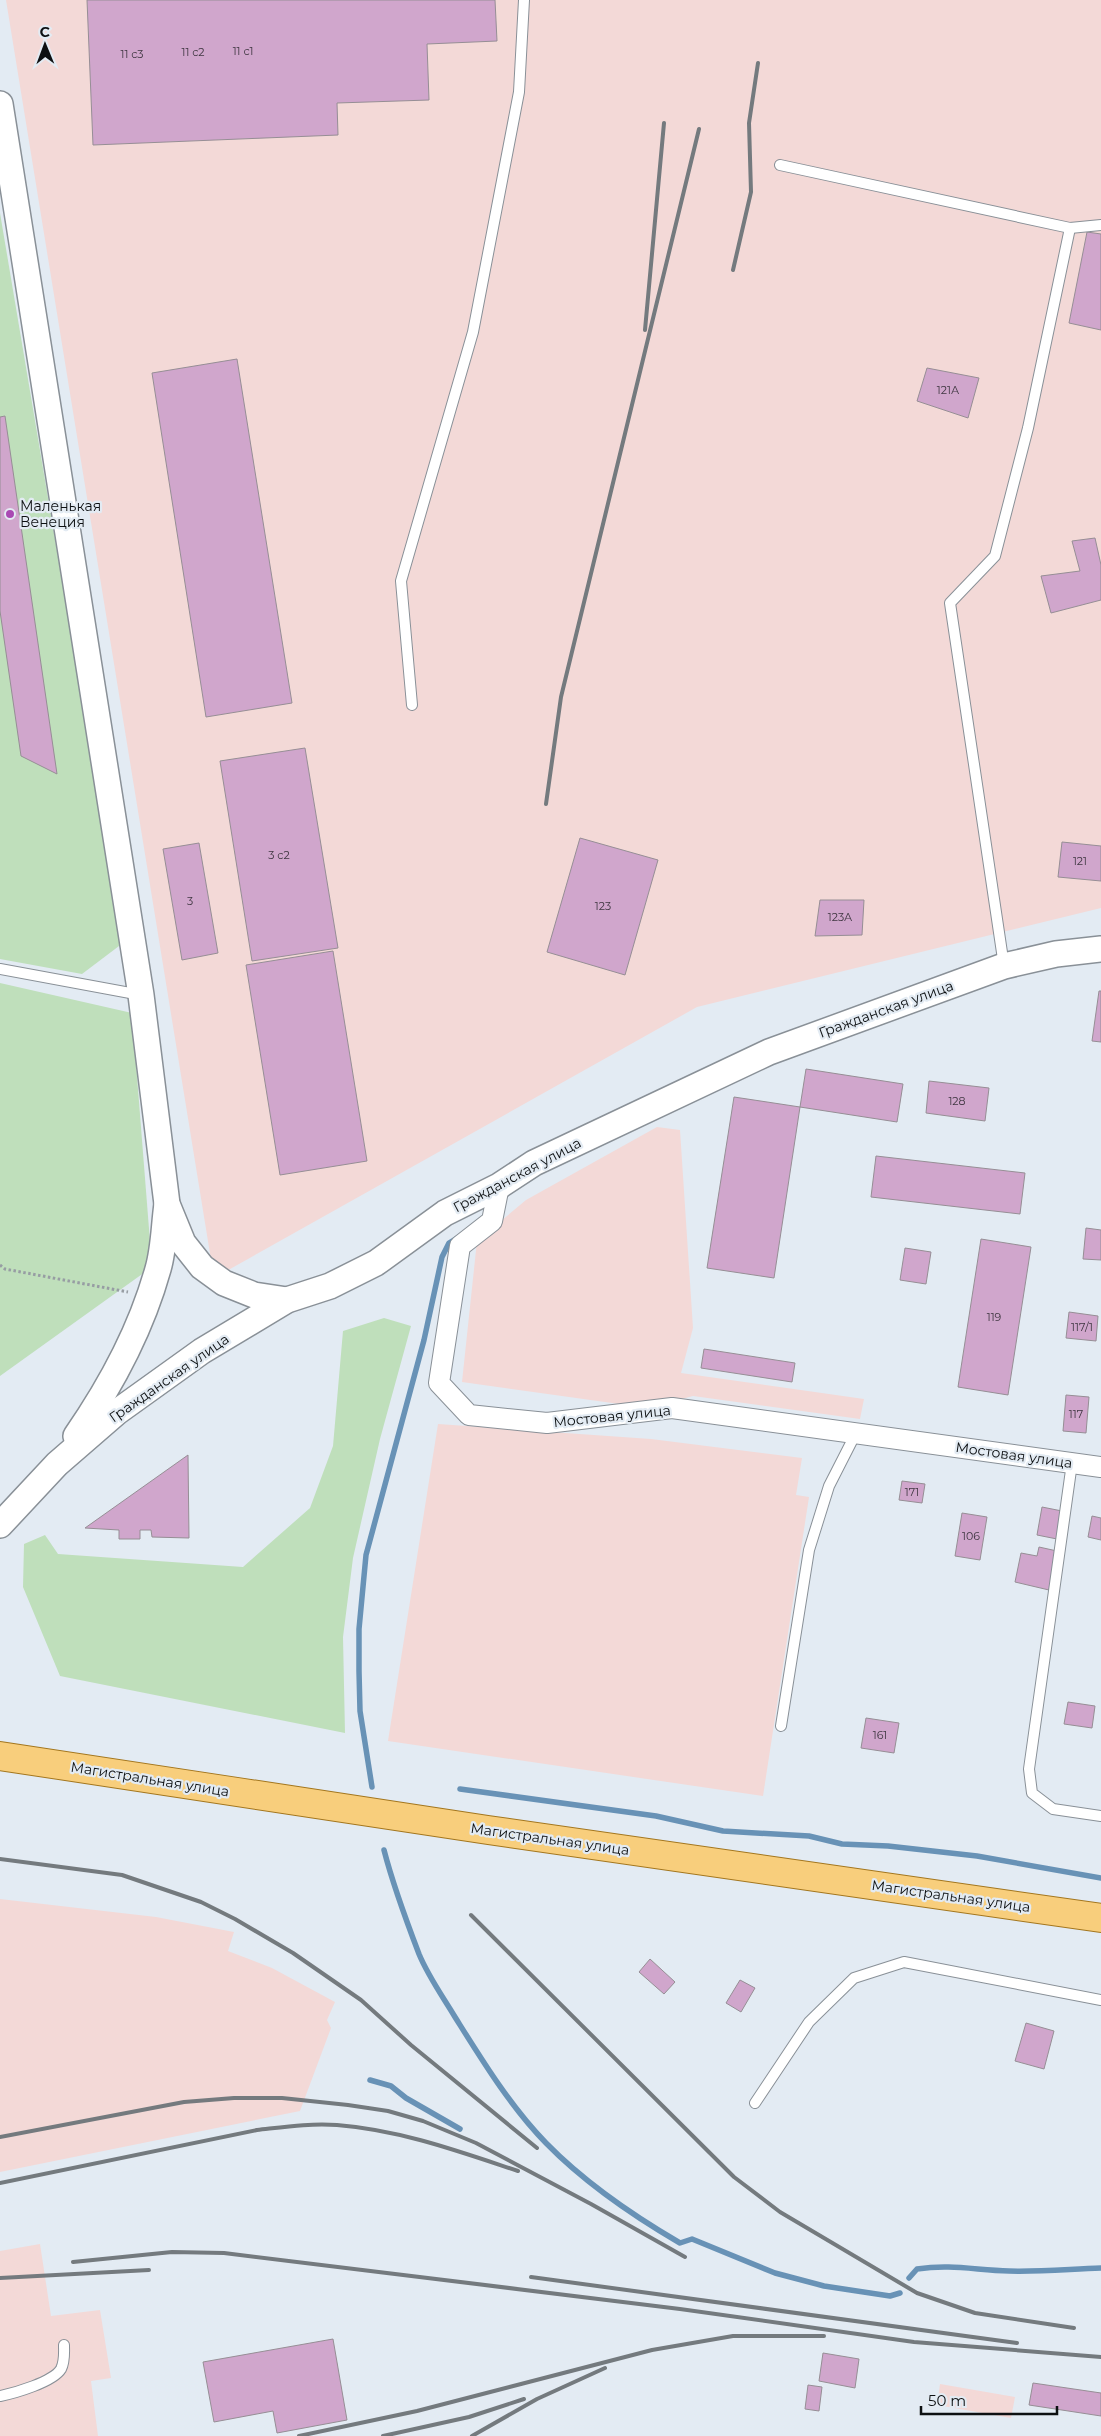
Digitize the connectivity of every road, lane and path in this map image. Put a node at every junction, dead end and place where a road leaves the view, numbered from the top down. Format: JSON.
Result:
{"nodes":[{"id":1,"x":524,"y":0,"type":"edge"},
{"id":2,"x":0,"y":104,"type":"edge"},
{"id":3,"x":780,"y":165,"type":"dead end"},
{"id":4,"x":1101,"y":225,"type":"edge"},
{"id":5,"x":1070,"y":228,"type":"junction"},
{"id":6,"x":412,"y":706,"type":"dead end"},
{"id":7,"x":1101,"y":949,"type":"edge"},
{"id":8,"x":1004,"y":966,"type":"junction"},
{"id":9,"x":0,"y":969,"type":"edge"},
{"id":10,"x":140,"y":995,"type":"junction"},
{"id":11,"x":499,"y":1186,"type":"junction"},
{"id":12,"x":167,"y":1204,"type":"junction"},
{"id":13,"x":0,"y":1265,"type":"edge"},
{"id":14,"x":150,"y":1296,"type":"junction"},
{"id":15,"x":287,"y":1300,"type":"junction"},
{"id":16,"x":856,"y":1433,"type":"junction"},
{"id":17,"x":1072,"y":1463,"type":"junction"},
{"id":18,"x":57,"y":1464,"type":"junction"},
{"id":19,"x":1101,"y":1467,"type":"edge"},
{"id":20,"x":0,"y":1525,"type":"edge"},
{"id":21,"x":781,"y":1726,"type":"dead end"},
{"id":22,"x":0,"y":1756,"type":"edge"},
{"id":23,"x":1101,"y":1816,"type":"edge"},
{"id":24,"x":1101,"y":1918,"type":"edge"},
{"id":25,"x":1101,"y":2000,"type":"edge"},
{"id":26,"x":755,"y":2103,"type":"dead end"},
{"id":27,"x":64,"y":2345,"type":"dead end"},
{"id":28,"x":0,"y":2396,"type":"edge"}],
"edges":[{"from":1,"to":6,"type":"lane"},
{"from":2,"to":10,"type":"street"},
{"from":3,"to":5,"type":"lane"},
{"from":4,"to":5,"type":"lane"},
{"from":5,"to":8,"type":"lane"},
{"from":7,"to":8,"type":"street","name":"Гражданская улица"},
{"from":8,"to":11,"type":"street","name":"Гражданская улица"},
{"from":9,"to":10,"type":"lane"},
{"from":10,"to":12,"type":"street"},
{"from":11,"to":15,"type":"street","name":"Гражданская улица"},
{"from":11,"to":16,"type":"street","name":"Мостовая улица"},
{"from":12,"to":14,"type":"street"},
{"from":12,"to":15,"type":"street"},
{"from":13,"to":14,"type":"path"},
{"from":14,"to":18,"type":"street"},
{"from":15,"to":18,"type":"street","name":"Гражданская улица"},
{"from":16,"to":17,"type":"street","name":"Мостовая улица"},
{"from":16,"to":21,"type":"lane"},
{"from":17,"to":19,"type":"street","name":"Мостовая улица"},
{"from":17,"to":23,"type":"lane"},
{"from":18,"to":20,"type":"street","name":"Гражданская улица"},
{"from":22,"to":24,"type":"main road","name":"Магистральная улица"},
{"from":25,"to":26,"type":"lane"},
{"from":27,"to":28,"type":"lane"}]}
